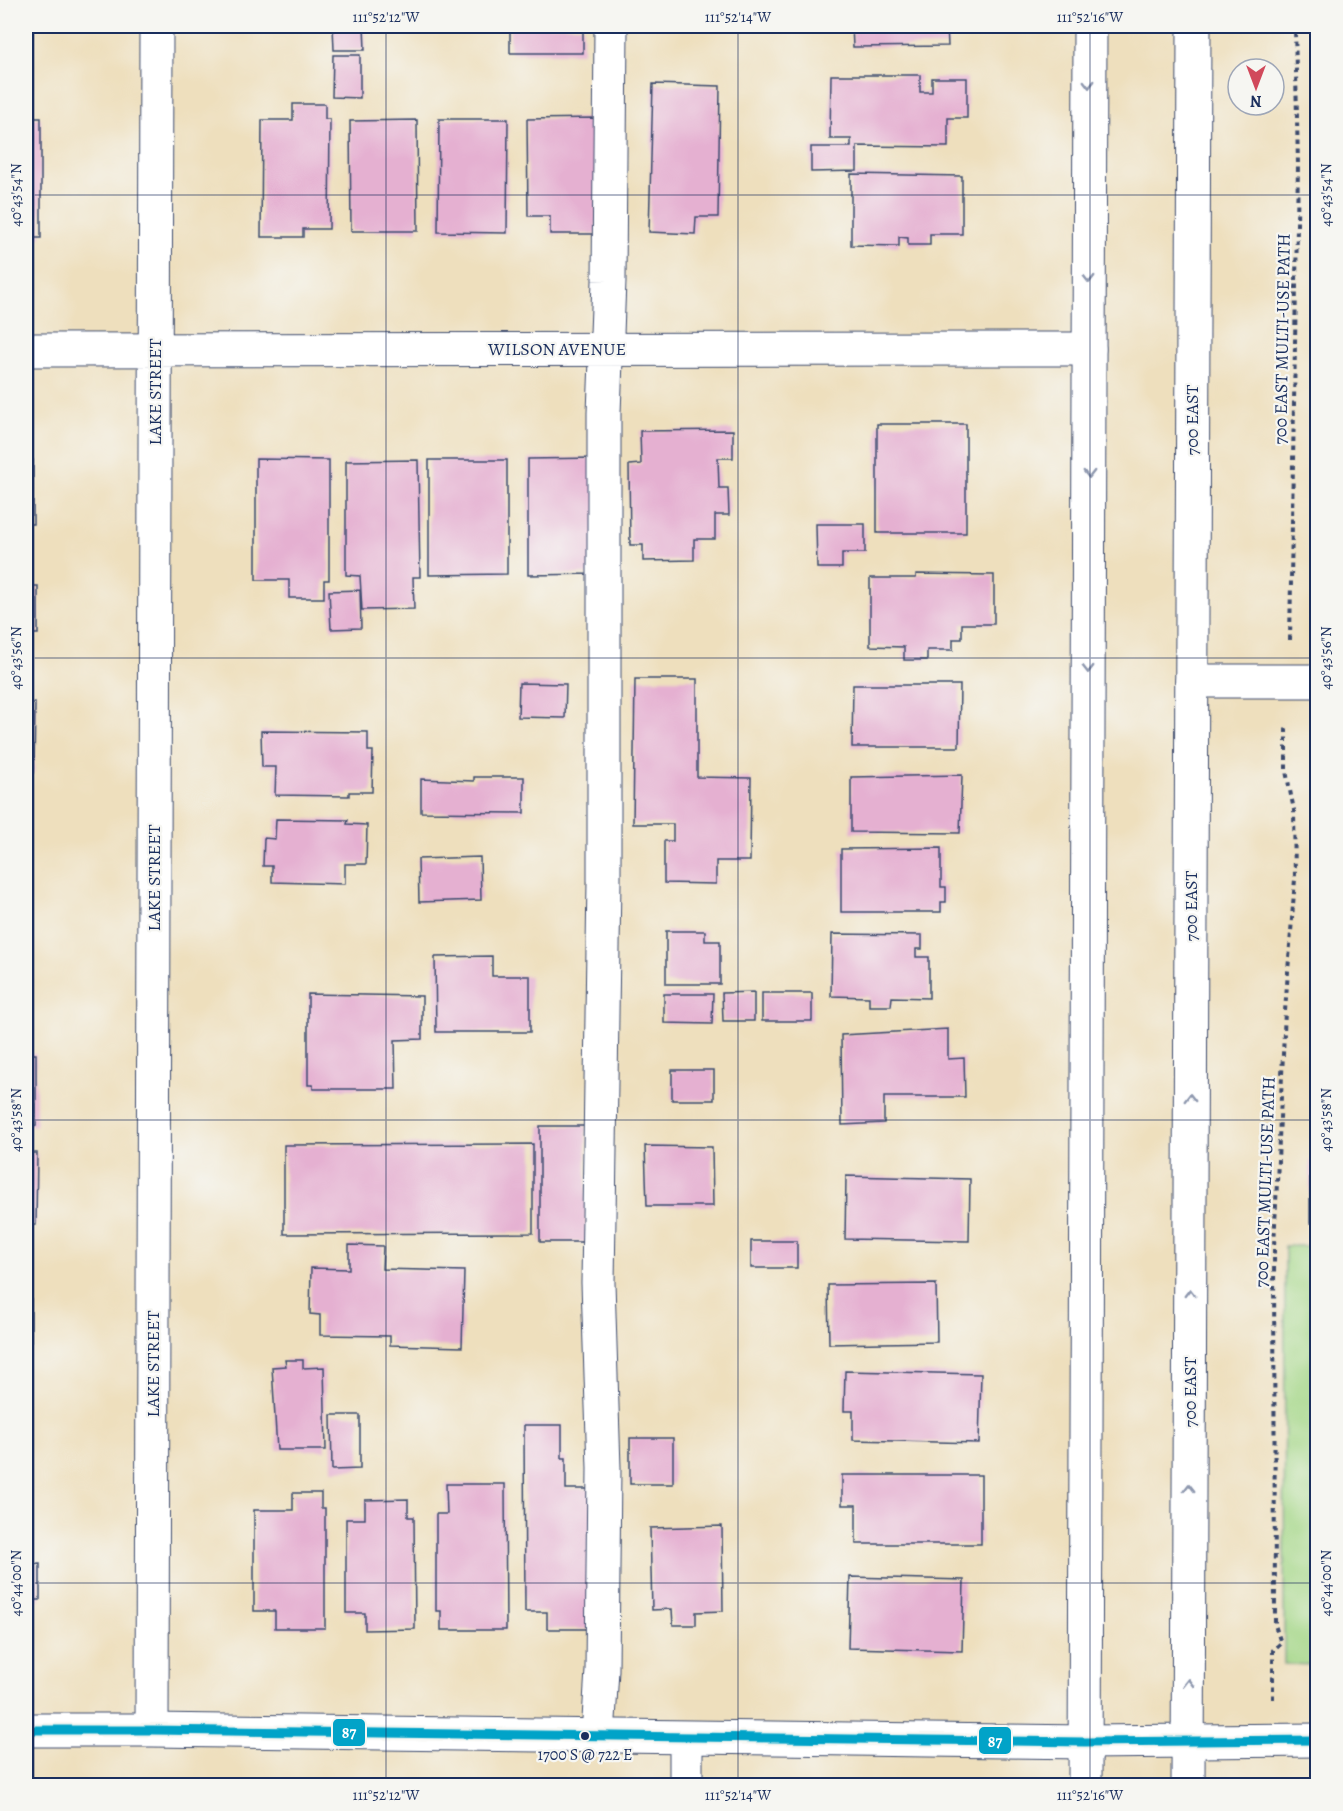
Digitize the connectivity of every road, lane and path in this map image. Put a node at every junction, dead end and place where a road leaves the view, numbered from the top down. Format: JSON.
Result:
{"nodes":[{"id":1,"x":156,"y":26,"type":"edge"},
{"id":2,"x":611,"y":26,"type":"edge"},
{"id":3,"x":1090,"y":26,"type":"edge"},
{"id":4,"x":1194,"y":26,"type":"edge"},
{"id":5,"x":1295,"y":26,"type":"edge"},
{"id":6,"x":1089,"y":348,"type":"junction"},
{"id":7,"x":155,"y":349,"type":"junction"},
{"id":8,"x":606,"y":349,"type":"junction"},
{"id":9,"x":26,"y":350,"type":"edge"},
{"id":10,"x":1290,"y":643,"type":"dead end"},
{"id":11,"x":1192,"y":681,"type":"junction"},
{"id":12,"x":1317,"y":681,"type":"edge"},
{"id":13,"x":1286,"y":719,"type":"dead end"},
{"id":14,"x":1273,"y":1650,"type":"dead end"},
{"id":15,"x":26,"y":1730,"type":"edge"},
{"id":16,"x":153,"y":1730,"type":"junction"},
{"id":17,"x":598,"y":1736,"type":"junction"},
{"id":18,"x":686,"y":1737,"type":"junction"},
{"id":19,"x":1317,"y":1740,"type":"edge"},
{"id":20,"x":1189,"y":1741,"type":"junction"},
{"id":21,"x":1085,"y":1742,"type":"junction"},
{"id":22,"x":686,"y":1785,"type":"edge"},
{"id":23,"x":1085,"y":1785,"type":"edge"},
{"id":24,"x":1188,"y":1785,"type":"edge"}],
"edges":[{"from":1,"to":7,"type":"street","name":"LAKE STREET"},
{"from":2,"to":8,"type":"street"},
{"from":3,"to":6,"type":"street","one_way":true},
{"from":4,"to":11,"type":"street","name":"700 EAST"},
{"from":5,"to":10,"type":"path","name":"700 EAST MULTI-USE PATH"},
{"from":6,"to":8,"type":"street","name":"WILSON AVENUE"},
{"from":6,"to":21,"type":"street","one_way":true},
{"from":7,"to":8,"type":"street","name":"WILSON AVENUE"},
{"from":7,"to":9,"type":"street","name":"WILSON AVENUE"},
{"from":7,"to":16,"type":"street","name":"LAKE STREET"},
{"from":8,"to":17,"type":"street"},
{"from":11,"to":12,"type":"street"},
{"from":20,"to":11,"type":"street","name":"700 EAST","one_way":true},
{"from":13,"to":14,"type":"path","name":"700 EAST MULTI-USE PATH"},
{"from":15,"to":16,"type":"street"},
{"from":16,"to":17,"type":"street"},
{"from":17,"to":18,"type":"street"},
{"from":18,"to":21,"type":"street"},
{"from":18,"to":22,"type":"street"},
{"from":19,"to":20,"type":"street"},
{"from":20,"to":21,"type":"street"},
{"from":20,"to":24,"type":"street","name":"700 EAST"},
{"from":21,"to":23,"type":"street"}]}
